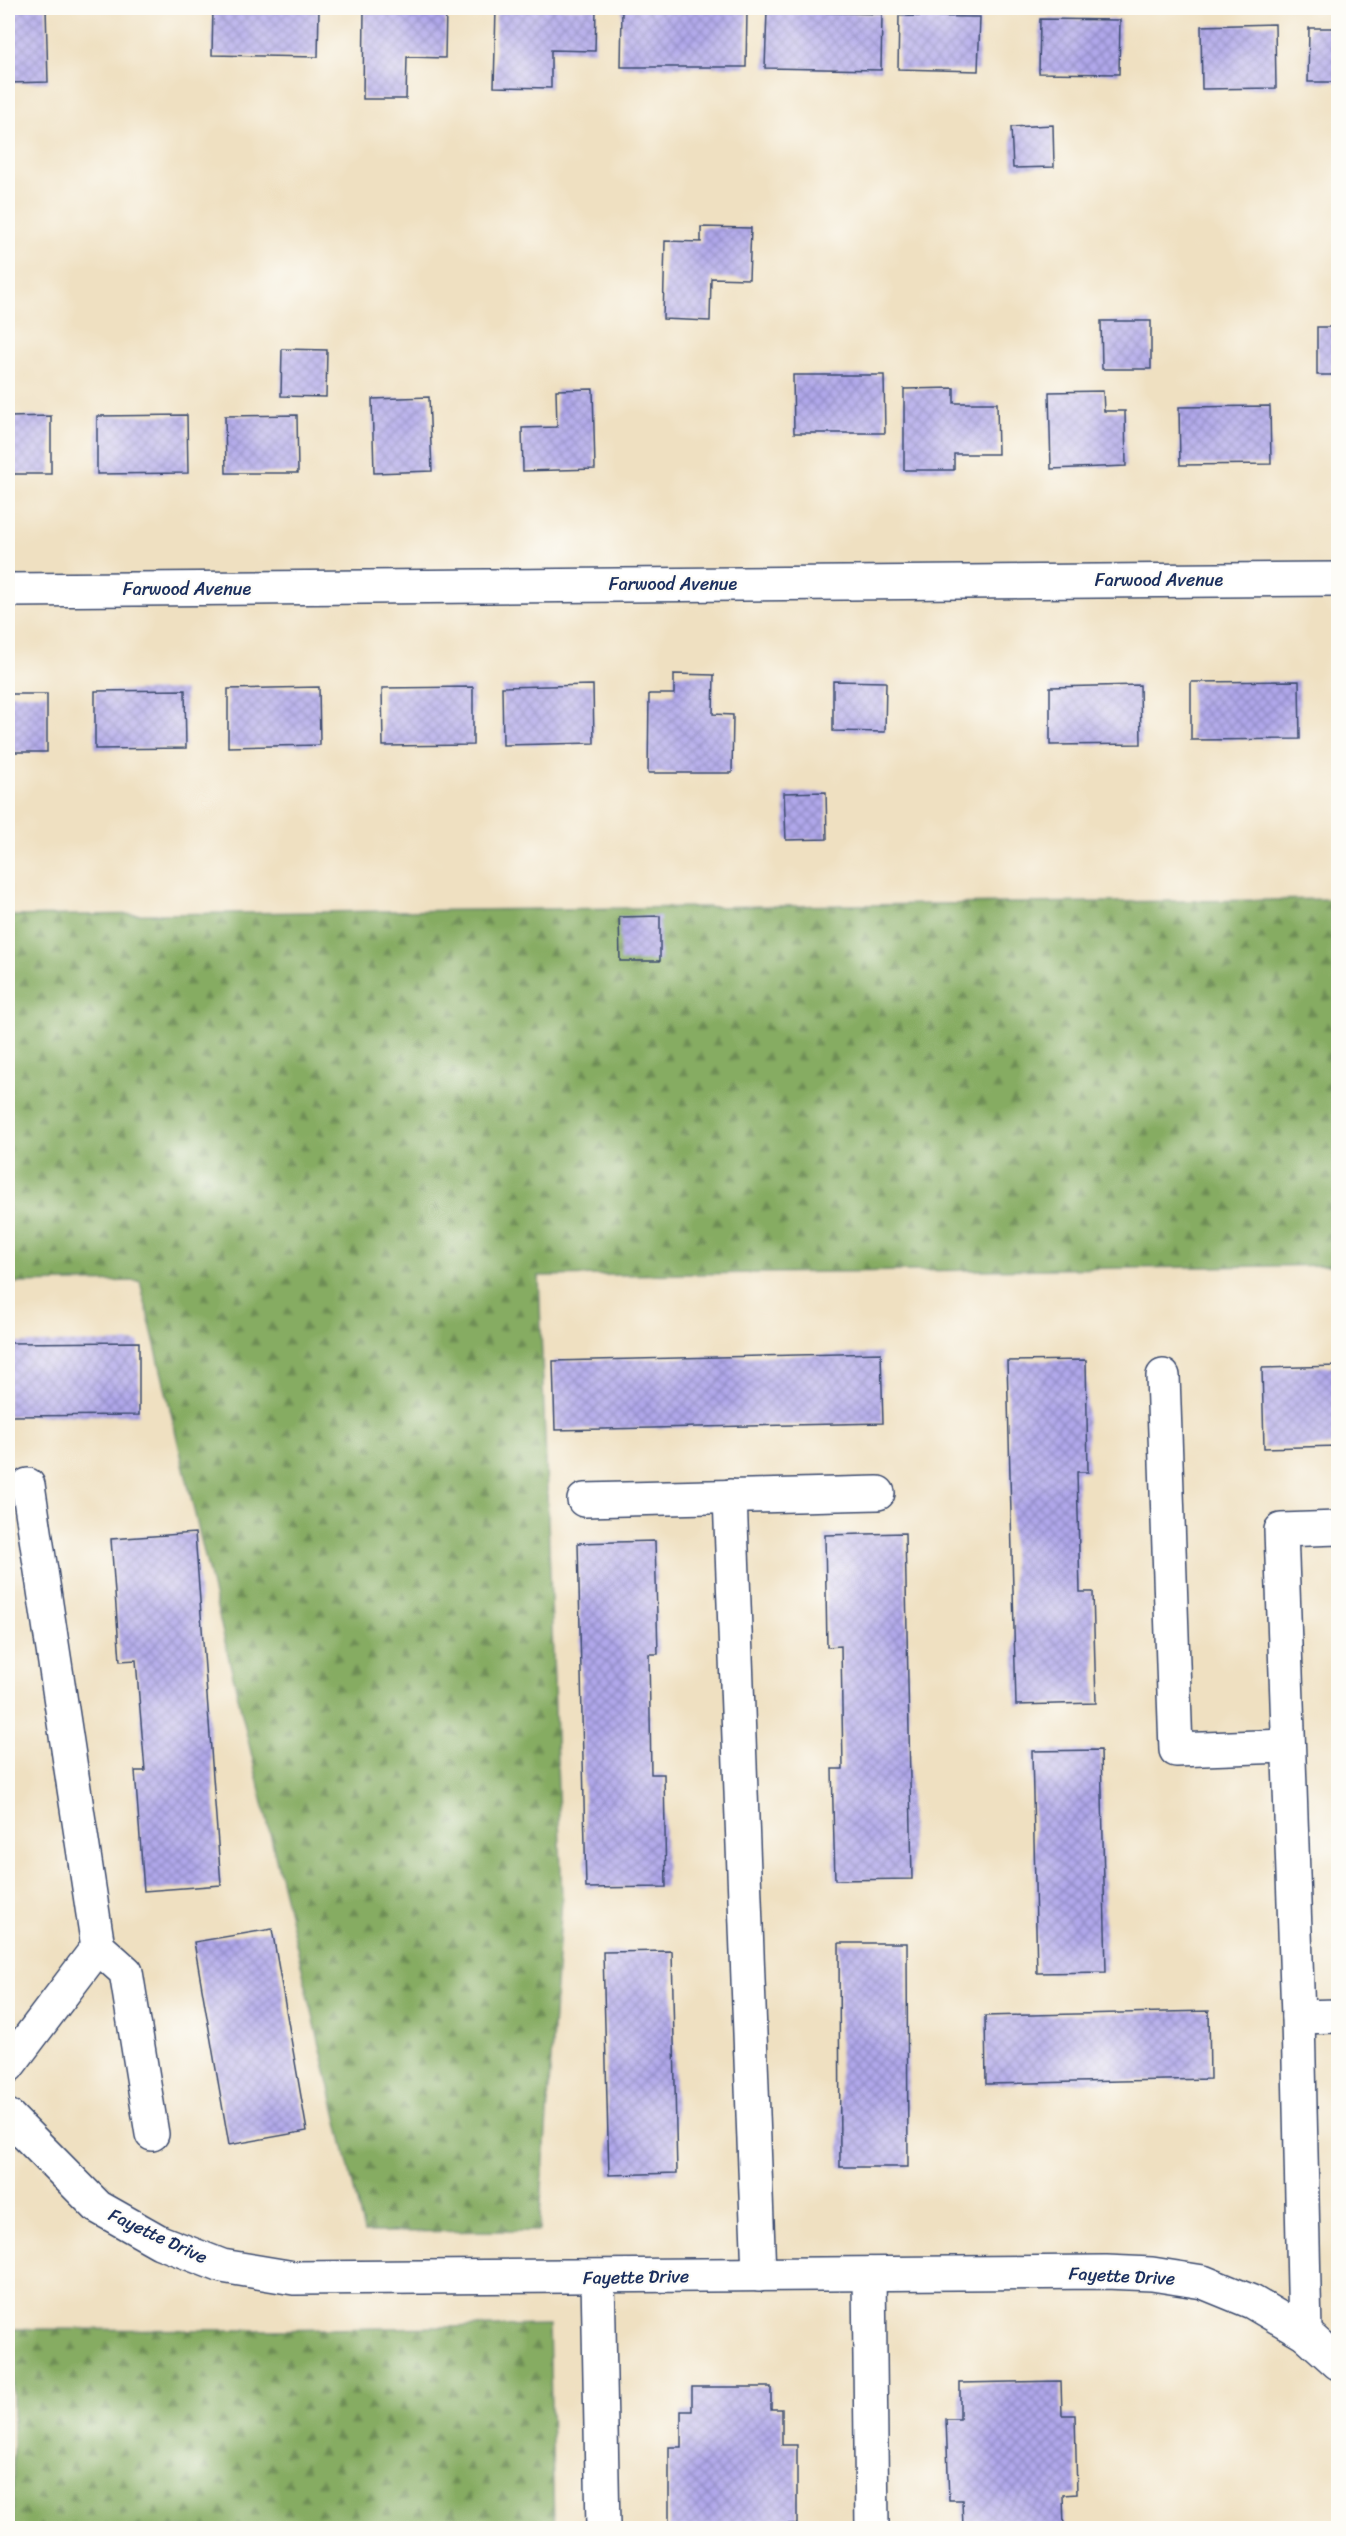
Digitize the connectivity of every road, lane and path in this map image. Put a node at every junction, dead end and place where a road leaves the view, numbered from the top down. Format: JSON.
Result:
{"nodes":[{"id":1,"x":1338,"y":579,"type":"edge"},
{"id":2,"x":8,"y":590,"type":"edge"},
{"id":3,"x":1163,"y":1376,"type":"dead end"},
{"id":4,"x":28,"y":1485,"type":"dead end"},
{"id":5,"x":878,"y":1493,"type":"dead end"},
{"id":6,"x":730,"y":1496,"type":"junction"},
{"id":7,"x":584,"y":1500,"type":"dead end"},
{"id":8,"x":1338,"y":1528,"type":"edge"},
{"id":9,"x":1288,"y":1746,"type":"junction"},
{"id":10,"x":98,"y":1947,"type":"junction"},
{"id":11,"x":1338,"y":2016,"type":"edge"},
{"id":12,"x":1298,"y":2017,"type":"junction"},
{"id":13,"x":8,"y":2066,"type":"edge"},
{"id":14,"x":8,"y":2116,"type":"edge"},
{"id":15,"x":152,"y":2134,"type":"dead end"},
{"id":16,"x":868,"y":2274,"type":"junction"},
{"id":17,"x":759,"y":2275,"type":"junction"},
{"id":18,"x":598,"y":2278,"type":"junction"},
{"id":19,"x":1305,"y":2333,"type":"junction"},
{"id":20,"x":1338,"y":2363,"type":"edge"},
{"id":21,"x":603,"y":2529,"type":"edge"},
{"id":22,"x":872,"y":2529,"type":"edge"}],
"edges":[{"from":1,"to":2,"type":"street","name":"Farwood Avenue"},
{"from":3,"to":9,"type":"street"},
{"from":4,"to":10,"type":"street"},
{"from":5,"to":6,"type":"street"},
{"from":6,"to":7,"type":"street"},
{"from":6,"to":17,"type":"street"},
{"from":8,"to":9,"type":"street"},
{"from":9,"to":12,"type":"street"},
{"from":10,"to":13,"type":"street"},
{"from":10,"to":15,"type":"street"},
{"from":11,"to":12,"type":"street"},
{"from":12,"to":19,"type":"street"},
{"from":14,"to":18,"type":"street","name":"Fayette Drive"},
{"from":16,"to":17,"type":"street","name":"Fayette Drive"},
{"from":16,"to":19,"type":"street","name":"Fayette Drive"},
{"from":16,"to":22,"type":"street"},
{"from":17,"to":18,"type":"street","name":"Fayette Drive"},
{"from":18,"to":21,"type":"street"},
{"from":19,"to":20,"type":"street","name":"Fayette Drive"}]}
